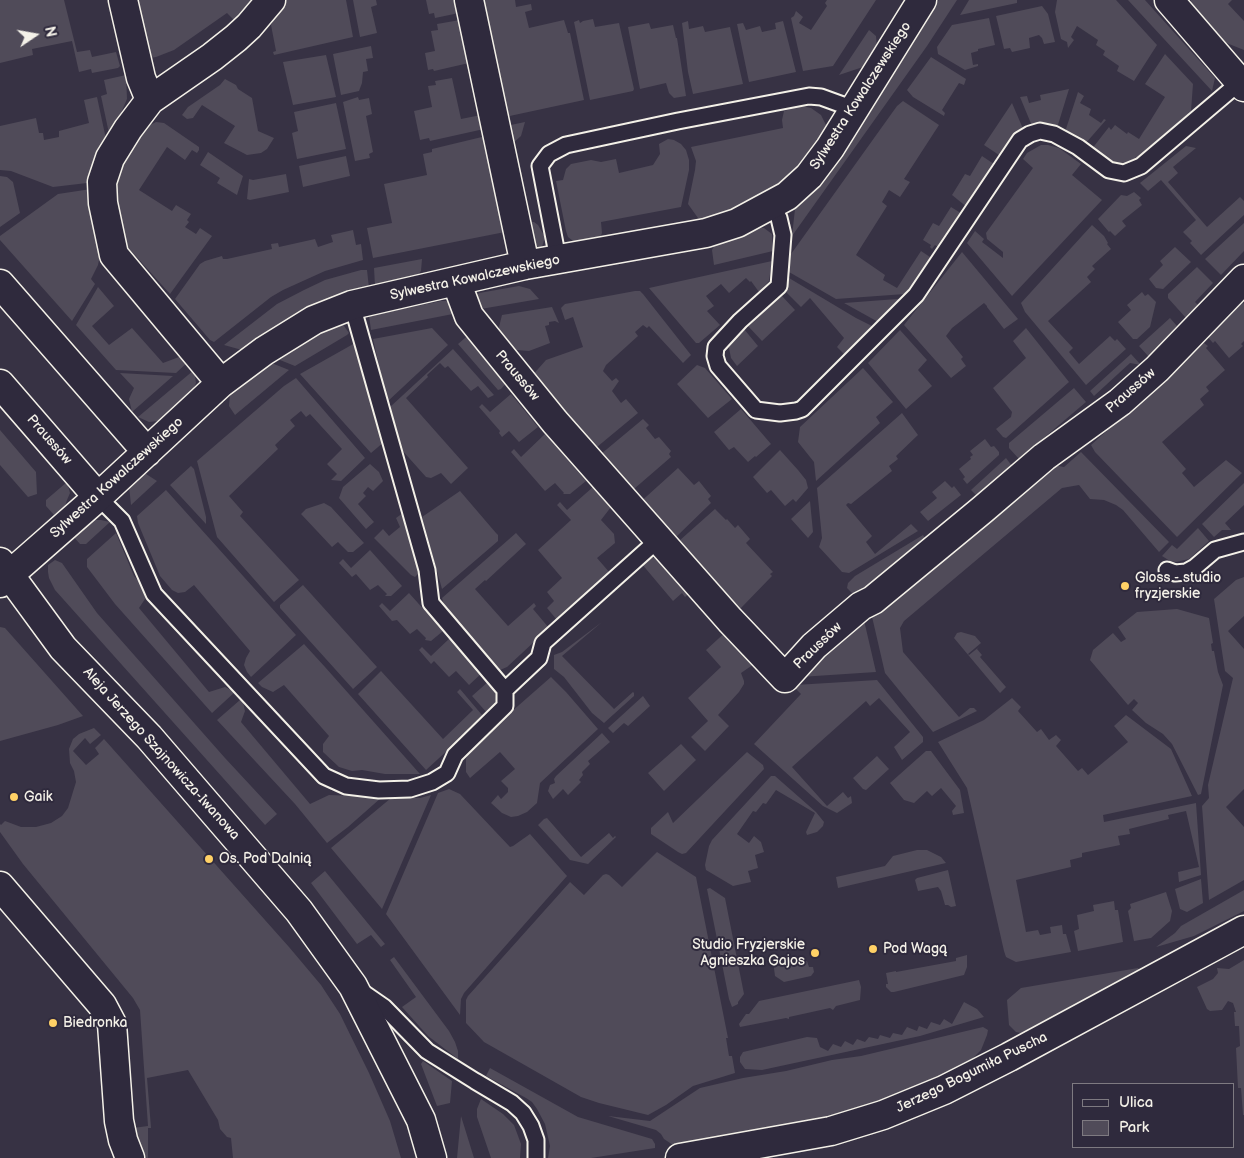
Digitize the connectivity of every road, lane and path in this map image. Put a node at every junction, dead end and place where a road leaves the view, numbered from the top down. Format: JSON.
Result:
{"nodes":[{"id":1,"x":123,"y":0,"type":"edge"},
{"id":2,"x":270,"y":0,"type":"edge"},
{"id":3,"x":469,"y":0,"type":"edge"},
{"id":4,"x":922,"y":0,"type":"edge"},
{"id":5,"x":1169,"y":0,"type":"edge"},
{"id":6,"x":1242,"y":85,"type":"edge"},
{"id":7,"x":150,"y":100,"type":"junction"},
{"id":8,"x":854,"y":109,"type":"junction"},
{"id":9,"x":772,"y":204,"type":"junction"},
{"id":10,"x":558,"y":259,"type":"junction"},
{"id":11,"x":525,"y":265,"type":"junction"},
{"id":12,"x":1244,"y":279,"type":"edge"},
{"id":13,"x":456,"y":281,"type":"junction"},
{"id":14,"x":0,"y":284,"type":"edge"},
{"id":15,"x":352,"y":305,"type":"junction"},
{"id":16,"x":221,"y":383,"type":"junction"},
{"id":17,"x":0,"y":384,"type":"edge"},
{"id":18,"x":147,"y":452,"type":"junction"},
{"id":19,"x":98,"y":497,"type":"junction"},
{"id":20,"x":659,"y":539,"type":"junction"},
{"id":21,"x":1244,"y":542,"type":"edge"},
{"id":22,"x":1167,"y":570,"type":"dead end"},
{"id":23,"x":3,"y":573,"type":"edge"},
{"id":24,"x":505,"y":690,"type":"junction"},
{"id":25,"x":0,"y":886,"type":"edge"},
{"id":26,"x":1244,"y":930,"type":"edge"},
{"id":27,"x":353,"y":986,"type":"junction"},
{"id":28,"x":130,"y":1158,"type":"edge"},
{"id":29,"x":432,"y":1158,"type":"edge"},
{"id":30,"x":536,"y":1158,"type":"edge"},
{"id":31,"x":680,"y":1158,"type":"edge"}],
"edges":[{"from":1,"to":7,"type":"street"},
{"from":2,"to":7,"type":"street"},
{"from":3,"to":11,"type":"street"},
{"from":4,"to":8,"type":"street","name":"Sylwestra Kowalczewskiego"},
{"from":5,"to":6,"type":"street"},
{"from":6,"to":9,"type":"lane"},
{"from":7,"to":16,"type":"street"},
{"from":8,"to":9,"type":"street","name":"Sylwestra Kowalczewskiego"},
{"from":8,"to":10,"type":"lane"},
{"from":9,"to":10,"type":"street","name":"Sylwestra Kowalczewskiego"},
{"from":10,"to":11,"type":"street","name":"Sylwestra Kowalczewskiego"},
{"from":11,"to":13,"type":"street","name":"Sylwestra Kowalczewskiego"},
{"from":12,"to":20,"type":"street","name":"Praussów"},
{"from":13,"to":15,"type":"street","name":"Sylwestra Kowalczewskiego"},
{"from":13,"to":20,"type":"street","name":"Praussów"},
{"from":14,"to":18,"type":"street"},
{"from":15,"to":16,"type":"street","name":"Sylwestra Kowalczewskiego"},
{"from":15,"to":24,"type":"lane"},
{"from":16,"to":18,"type":"street","name":"Sylwestra Kowalczewskiego"},
{"from":17,"to":19,"type":"street","name":"Praussów"},
{"from":18,"to":19,"type":"street","name":"Sylwestra Kowalczewskiego"},
{"from":19,"to":23,"type":"street","name":"Sylwestra Kowalczewskiego"},
{"from":19,"to":24,"type":"lane"},
{"from":20,"to":24,"type":"lane"},
{"from":21,"to":22,"type":"lane"},
{"from":23,"to":27,"type":"street","name":"Aleja Jerzego Szajnowicza-Iwanowa"},
{"from":25,"to":28,"type":"street"},
{"from":26,"to":31,"type":"street","name":"Jerzego Bogumiła Puscha"},
{"from":27,"to":29,"type":"street","name":"Aleja Jerzego Szajnowicza-Iwanowa"},
{"from":27,"to":30,"type":"lane"}]}
